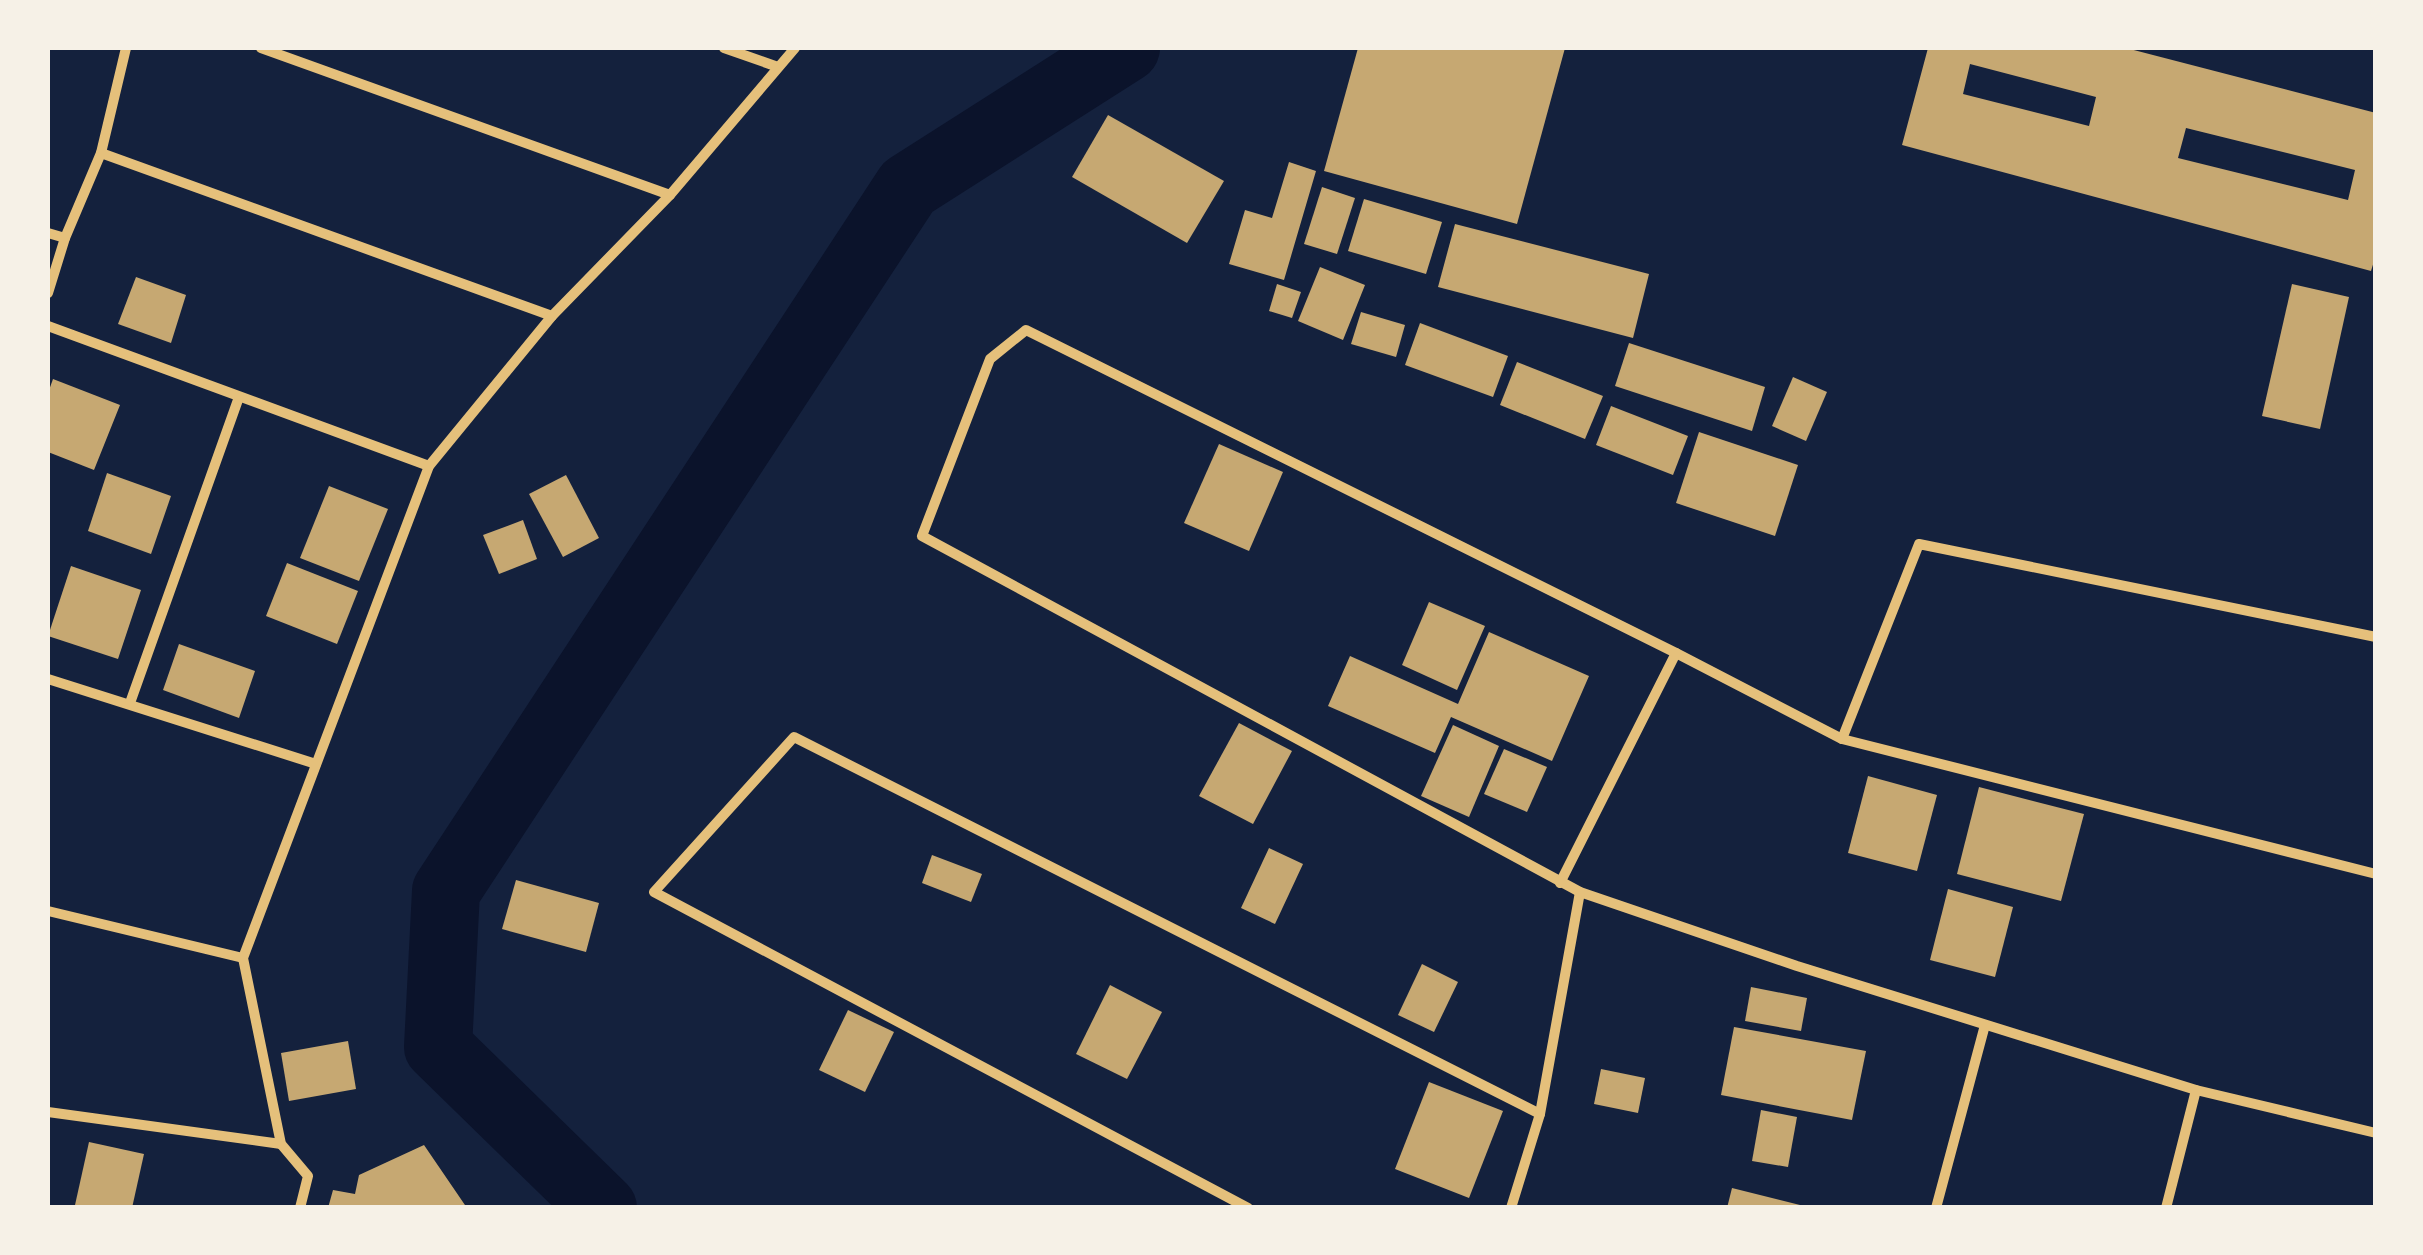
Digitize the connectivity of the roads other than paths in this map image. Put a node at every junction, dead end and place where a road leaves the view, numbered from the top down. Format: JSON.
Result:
{"nodes":[{"id":1,"x":126,"y":48,"type":"edge"},
{"id":2,"x":261,"y":48,"type":"edge"},
{"id":3,"x":724,"y":48,"type":"edge"},
{"id":4,"x":795,"y":48,"type":"edge"},
{"id":5,"x":778,"y":67,"type":"junction"},
{"id":6,"x":101,"y":154,"type":"junction"},
{"id":7,"x":670,"y":195,"type":"junction"},
{"id":8,"x":48,"y":233,"type":"edge"},
{"id":9,"x":65,"y":238,"type":"junction"},
{"id":10,"x":48,"y":293,"type":"edge"},
{"id":11,"x":552,"y":316,"type":"junction"},
{"id":12,"x":48,"y":326,"type":"edge"},
{"id":13,"x":238,"y":397,"type":"junction"},
{"id":14,"x":429,"y":466,"type":"junction"},
{"id":15,"x":2376,"y":637,"type":"edge"},
{"id":16,"x":1676,"y":653,"type":"junction"},
{"id":17,"x":48,"y":680,"type":"edge"},
{"id":18,"x":130,"y":703,"type":"junction"},
{"id":19,"x":1842,"y":739,"type":"junction"},
{"id":20,"x":316,"y":764,"type":"junction"},
{"id":21,"x":2376,"y":874,"type":"edge"},
{"id":22,"x":1560,"y":883,"type":"junction"},
{"id":23,"x":1580,"y":892,"type":"junction"},
{"id":24,"x":48,"y":911,"type":"edge"},
{"id":25,"x":243,"y":958,"type":"junction"},
{"id":26,"x":1985,"y":1025,"type":"junction"},
{"id":27,"x":2196,"y":1090,"type":"junction"},
{"id":28,"x":48,"y":1112,"type":"edge"},
{"id":29,"x":1540,"y":1114,"type":"junction"},
{"id":30,"x":2376,"y":1133,"type":"edge"},
{"id":31,"x":281,"y":1144,"type":"junction"},
{"id":32,"x":300,"y":1208,"type":"edge"},
{"id":33,"x":1248,"y":1208,"type":"edge"},
{"id":34,"x":1512,"y":1208,"type":"edge"},
{"id":35,"x":1936,"y":1208,"type":"edge"},
{"id":36,"x":2166,"y":1208,"type":"edge"}],
"edges":[{"from":1,"to":6,"type":"street"},
{"from":2,"to":7,"type":"street"},
{"from":3,"to":5,"type":"street"},
{"from":4,"to":5,"type":"street"},
{"from":5,"to":7,"type":"street"},
{"from":6,"to":9,"type":"street"},
{"from":6,"to":11,"type":"street"},
{"from":7,"to":11,"type":"street"},
{"from":8,"to":9,"type":"street"},
{"from":9,"to":10,"type":"street"},
{"from":11,"to":14,"type":"street"},
{"from":12,"to":13,"type":"street"},
{"from":13,"to":14,"type":"street"},
{"from":13,"to":18,"type":"street"},
{"from":14,"to":20,"type":"street"},
{"from":15,"to":19,"type":"street"},
{"from":16,"to":19,"type":"street"},
{"from":16,"to":22,"type":"street"},
{"from":16,"to":22,"type":"street"},
{"from":17,"to":18,"type":"street"},
{"from":18,"to":20,"type":"street"},
{"from":19,"to":21,"type":"street"},
{"from":20,"to":25,"type":"street"},
{"from":22,"to":23,"type":"street"},
{"from":23,"to":26,"type":"street"},
{"from":23,"to":29,"type":"street"},
{"from":24,"to":25,"type":"street"},
{"from":25,"to":31,"type":"street"},
{"from":26,"to":27,"type":"street"},
{"from":26,"to":35,"type":"street"},
{"from":27,"to":30,"type":"street"},
{"from":27,"to":36,"type":"street"},
{"from":28,"to":31,"type":"street"},
{"from":29,"to":33,"type":"street"},
{"from":29,"to":34,"type":"street"},
{"from":31,"to":32,"type":"street"}]}
